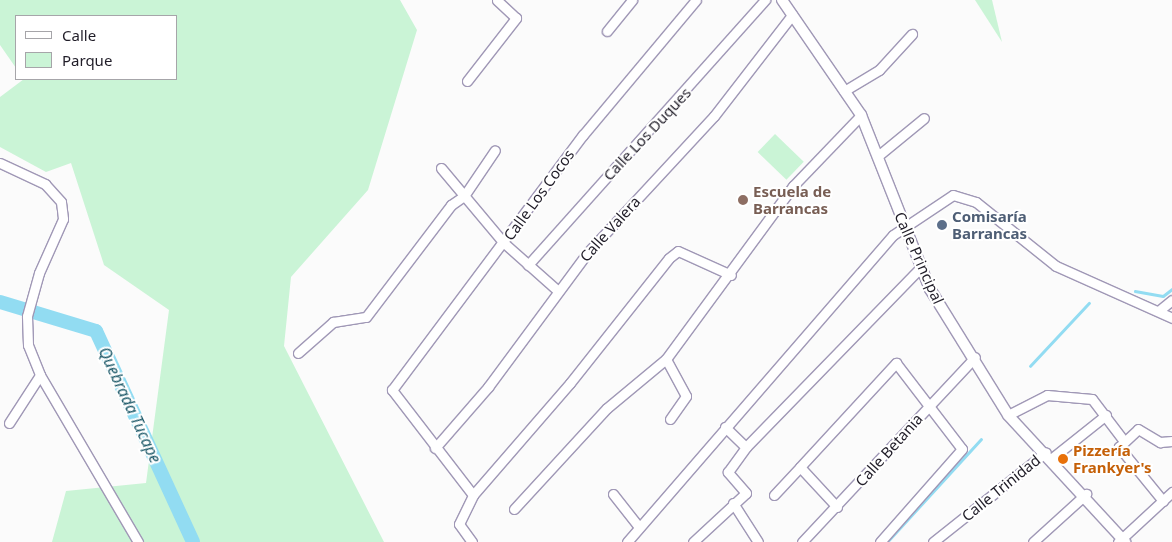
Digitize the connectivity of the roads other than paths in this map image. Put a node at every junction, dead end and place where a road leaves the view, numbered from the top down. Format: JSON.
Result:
{"nodes":[{"id":1,"x":497,"y":0,"type":"edge"},
{"id":2,"x":632,"y":0,"type":"edge"},
{"id":3,"x":696,"y":0,"type":"edge"},
{"id":4,"x":764,"y":0,"type":"edge"},
{"id":5,"x":782,"y":0,"type":"edge"},
{"id":6,"x":792,"y":15,"type":"junction"},
{"id":7,"x":607,"y":31,"type":"dead end"},
{"id":8,"x":912,"y":34,"type":"dead end"},
{"id":9,"x":467,"y":81,"type":"dead end"},
{"id":10,"x":844,"y":90,"type":"junction"},
{"id":11,"x":861,"y":115,"type":"junction"},
{"id":12,"x":924,"y":118,"type":"dead end"},
{"id":13,"x":495,"y":150,"type":"dead end"},
{"id":14,"x":879,"y":155,"type":"junction"},
{"id":15,"x":0,"y":163,"type":"edge"},
{"id":16,"x":441,"y":168,"type":"dead end"},
{"id":17,"x":464,"y":196,"type":"junction"},
{"id":18,"x":903,"y":226,"type":"junction"},
{"id":19,"x":504,"y":243,"type":"junction"},
{"id":20,"x":528,"y":265,"type":"junction"},
{"id":21,"x":921,"y":267,"type":"junction"},
{"id":22,"x":731,"y":275,"type":"junction"},
{"id":23,"x":557,"y":290,"type":"junction"},
{"id":24,"x":1172,"y":300,"type":"edge"},
{"id":25,"x":1161,"y":309,"type":"junction"},
{"id":26,"x":1172,"y":318,"type":"edge"},
{"id":27,"x":298,"y":353,"type":"dead end"},
{"id":28,"x":975,"y":357,"type":"junction"},
{"id":29,"x":666,"y":359,"type":"junction"},
{"id":30,"x":40,"y":375,"type":"junction"},
{"id":31,"x":927,"y":407,"type":"junction"},
{"id":32,"x":1008,"y":415,"type":"junction"},
{"id":33,"x":1106,"y":415,"type":"junction"},
{"id":34,"x":670,"y":419,"type":"dead end"},
{"id":35,"x":9,"y":423,"type":"dead end"},
{"id":36,"x":725,"y":427,"type":"junction"},
{"id":37,"x":1124,"y":441,"type":"junction"},
{"id":38,"x":1172,"y":441,"type":"edge"},
{"id":39,"x":746,"y":446,"type":"junction"},
{"id":40,"x":435,"y":448,"type":"junction"},
{"id":41,"x":1049,"y":455,"type":"junction"},
{"id":42,"x":800,"y":467,"type":"junction"},
{"id":43,"x":1172,"y":492,"type":"edge"},
{"id":44,"x":613,"y":494,"type":"dead end"},
{"id":45,"x":1086,"y":494,"type":"junction"},
{"id":46,"x":473,"y":495,"type":"junction"},
{"id":47,"x":774,"y":495,"type":"dead end"},
{"id":48,"x":1163,"y":501,"type":"junction"},
{"id":49,"x":733,"y":503,"type":"junction"},
{"id":50,"x":837,"y":507,"type":"junction"},
{"id":51,"x":514,"y":509,"type":"dead end"},
{"id":52,"x":639,"y":527,"type":"junction"},
{"id":53,"x":1122,"y":541,"type":"edge"},
{"id":54,"x":138,"y":542,"type":"edge"},
{"id":55,"x":472,"y":542,"type":"edge"},
{"id":56,"x":627,"y":542,"type":"edge"},
{"id":57,"x":693,"y":542,"type":"edge"},
{"id":58,"x":758,"y":542,"type":"edge"},
{"id":59,"x":802,"y":542,"type":"edge"},
{"id":60,"x":880,"y":542,"type":"edge"},
{"id":61,"x":933,"y":542,"type":"edge"},
{"id":62,"x":1033,"y":542,"type":"edge"}],
"edges":[{"from":1,"to":9,"type":"street"},
{"from":2,"to":7,"type":"street"},
{"from":3,"to":19,"type":"street","name":"Calle Los Cocos"},
{"from":4,"to":20,"type":"street","name":"Calle Los Duques"},
{"from":5,"to":6,"type":"street","name":"Calle Principal"},
{"from":6,"to":10,"type":"street","name":"Calle Principal"},
{"from":6,"to":23,"type":"street","name":"Calle Valera"},
{"from":8,"to":10,"type":"street"},
{"from":10,"to":11,"type":"street","name":"Calle Principal"},
{"from":11,"to":14,"type":"street","name":"Calle Principal"},
{"from":11,"to":22,"type":"street"},
{"from":12,"to":14,"type":"street"},
{"from":13,"to":17,"type":"street"},
{"from":14,"to":18,"type":"street","name":"Calle Principal"},
{"from":15,"to":30,"type":"street"},
{"from":16,"to":17,"type":"street"},
{"from":17,"to":19,"type":"street"},
{"from":17,"to":27,"type":"street"},
{"from":18,"to":21,"type":"street","name":"Calle Principal"},
{"from":18,"to":25,"type":"street"},
{"from":18,"to":36,"type":"street"},
{"from":19,"to":20,"type":"street"},
{"from":19,"to":40,"type":"street","name":"Calle Los Cocos"},
{"from":20,"to":23,"type":"street"},
{"from":21,"to":28,"type":"street","name":"Calle Principal"},
{"from":21,"to":39,"type":"street"},
{"from":22,"to":29,"type":"street"},
{"from":22,"to":46,"type":"street"},
{"from":23,"to":40,"type":"street","name":"Calle Valera"},
{"from":24,"to":25,"type":"street"},
{"from":25,"to":26,"type":"street"},
{"from":28,"to":31,"type":"street","name":"Calle Betania"},
{"from":28,"to":32,"type":"street","name":"Calle Principal"},
{"from":29,"to":34,"type":"street"},
{"from":29,"to":51,"type":"street"},
{"from":30,"to":35,"type":"street"},
{"from":30,"to":54,"type":"street"},
{"from":31,"to":42,"type":"street"},
{"from":31,"to":50,"type":"street","name":"Calle Betania"},
{"from":31,"to":60,"type":"street"},
{"from":32,"to":33,"type":"street"},
{"from":32,"to":41,"type":"street","name":"Calle Principal"},
{"from":33,"to":37,"type":"street"},
{"from":33,"to":41,"type":"street","name":"Calle Trinidad"},
{"from":36,"to":39,"type":"street"},
{"from":36,"to":52,"type":"street"},
{"from":37,"to":38,"type":"street"},
{"from":37,"to":48,"type":"street"},
{"from":39,"to":49,"type":"street"},
{"from":40,"to":46,"type":"street"},
{"from":41,"to":45,"type":"street","name":"Calle Principal"},
{"from":41,"to":61,"type":"street","name":"Calle Trinidad"},
{"from":42,"to":47,"type":"street"},
{"from":42,"to":50,"type":"street"},
{"from":43,"to":48,"type":"street"},
{"from":44,"to":52,"type":"street"},
{"from":45,"to":53,"type":"street","name":"Calle Principal"},
{"from":45,"to":62,"type":"street"},
{"from":46,"to":55,"type":"street"},
{"from":48,"to":53,"type":"street"},
{"from":49,"to":57,"type":"street"},
{"from":49,"to":58,"type":"street"},
{"from":50,"to":59,"type":"street","name":"Calle Betania"},
{"from":52,"to":56,"type":"street"}]}
